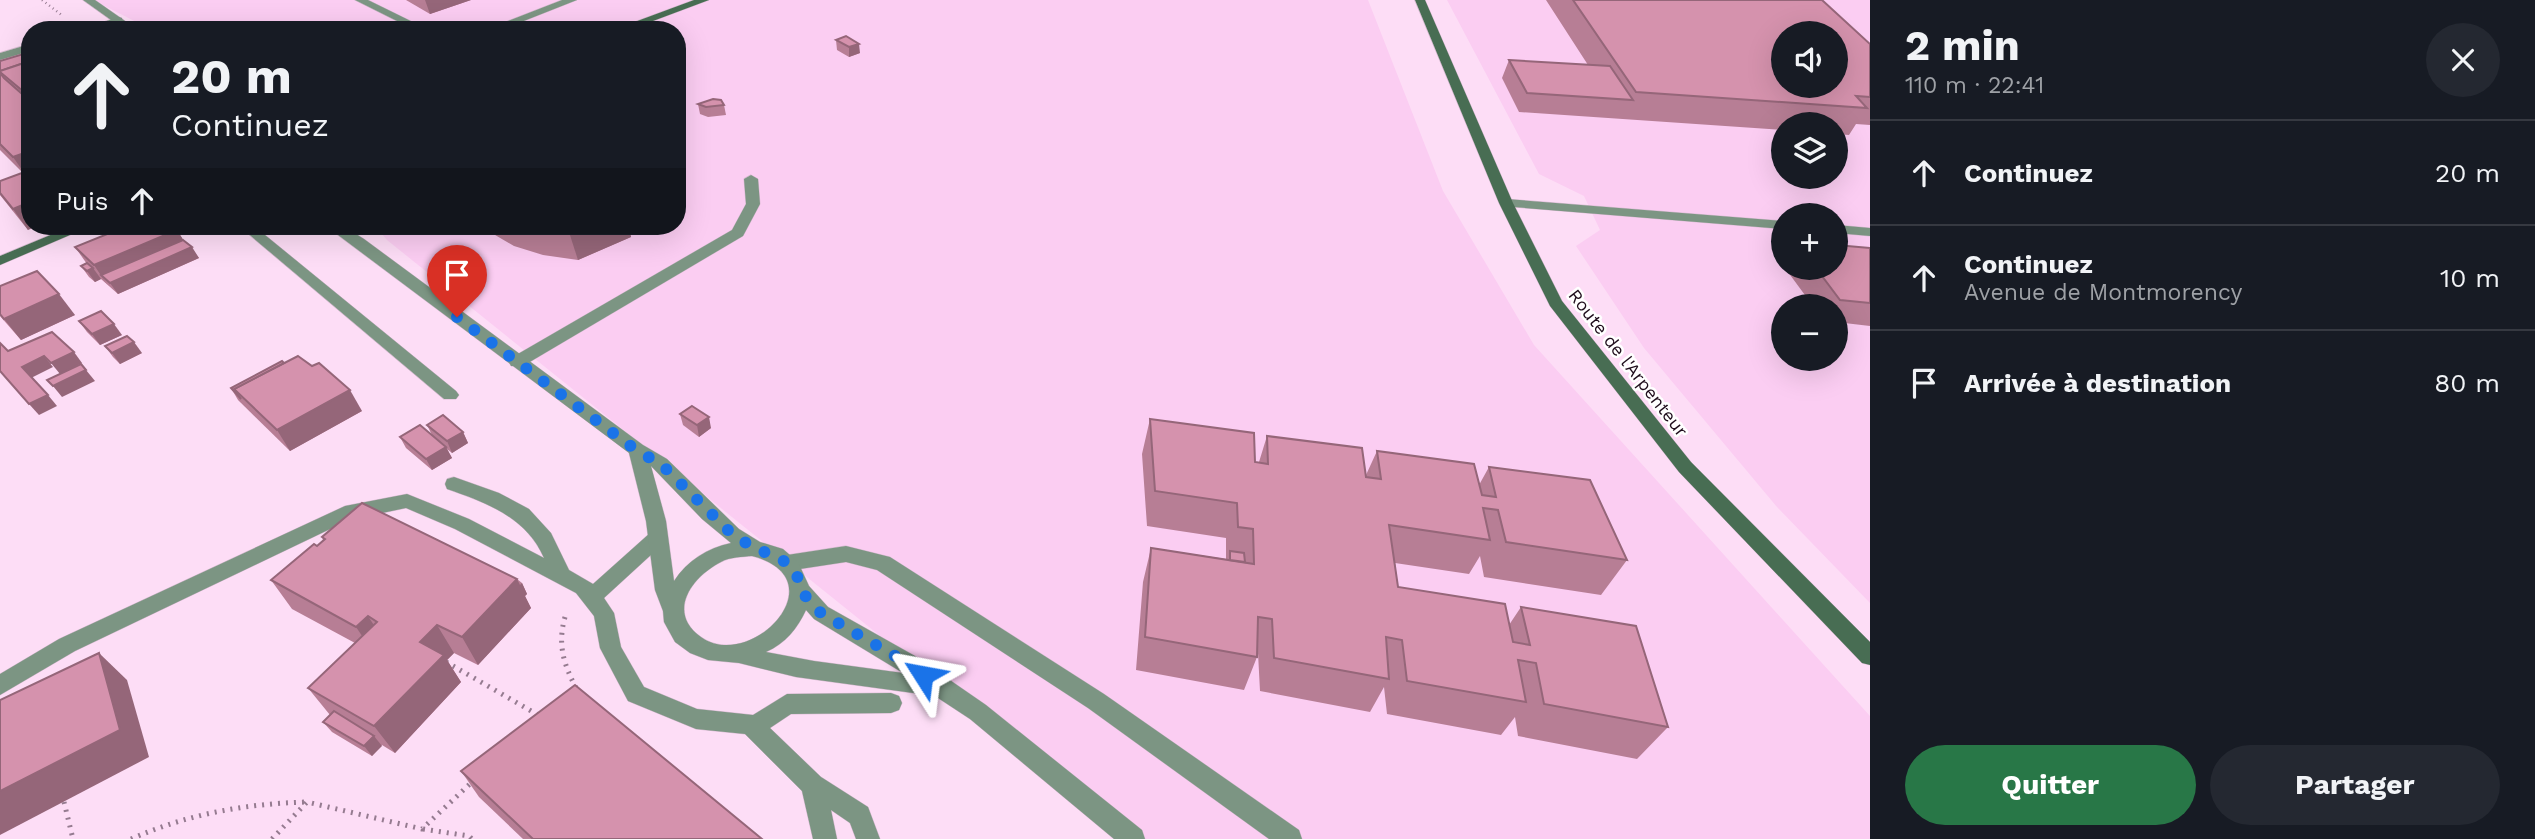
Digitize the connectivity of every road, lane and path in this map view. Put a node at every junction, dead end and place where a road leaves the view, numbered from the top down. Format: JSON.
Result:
{"nodes":[{"id":1,"x":88,"y":0,"type":"edge"},
{"id":2,"x":360,"y":0,"type":"edge"},
{"id":3,"x":572,"y":0,"type":"edge"},
{"id":4,"x":704,"y":0,"type":"edge"},
{"id":5,"x":1420,"y":0,"type":"edge"},
{"id":6,"x":118,"y":20,"type":"joint"},
{"id":7,"x":115,"y":21,"type":"edge"},
{"id":8,"x":405,"y":21,"type":"edge"},
{"id":9,"x":515,"y":21,"type":"edge"},
{"id":10,"x":644,"y":21,"type":"edge"},
{"id":11,"x":21,"y":50,"type":"edge"},
{"id":12,"x":0,"y":57,"type":"edge"},
{"id":13,"x":751,"y":179,"type":"dead end"},
{"id":14,"x":1506,"y":203,"type":"junction"},
{"id":15,"x":1771,"y":224,"type":"edge"},
{"id":16,"x":1848,"y":230,"type":"edge"},
{"id":17,"x":1870,"y":232,"type":"edge"},
{"id":18,"x":62,"y":235,"type":"edge"},
{"id":19,"x":257,"y":235,"type":"edge"},
{"id":20,"x":357,"y":235,"type":"edge"},
{"id":21,"x":0,"y":261,"type":"edge"},
{"id":22,"x":517,"y":362,"type":"junction"},
{"id":23,"x":450,"y":395,"type":"dead end"},
{"id":24,"x":636,"y":450,"type":"junction"},
{"id":25,"x":454,"y":484,"type":"dead end"},
{"id":26,"x":657,"y":538,"type":"junction"},
{"id":27,"x":759,"y":551,"type":"junction"},
{"id":28,"x":787,"y":563,"type":"junction"},
{"id":29,"x":561,"y":576,"type":"junction"},
{"id":30,"x":800,"y":590,"type":"junction"},
{"id":31,"x":587,"y":592,"type":"junction"},
{"id":32,"x":673,"y":612,"type":"junction"},
{"id":33,"x":738,"y":654,"type":"junction"},
{"id":34,"x":1870,"y":656,"type":"edge"},
{"id":35,"x":445,"y":662,"type":"dead end"},
{"id":36,"x":0,"y":685,"type":"edge"},
{"id":37,"x":939,"y":688,"type":"junction"},
{"id":38,"x":568,"y":696,"type":"edge"},
{"id":39,"x":891,"y":703,"type":"dead end"},
{"id":40,"x":549,"y":709,"type":"edge"},
{"id":41,"x":540,"y":716,"type":"junction"},
{"id":42,"x":531,"y":724,"type":"edge"},
{"id":43,"x":753,"y":727,"type":"junction"},
{"id":44,"x":477,"y":776,"type":"edge"},
{"id":45,"x":813,"y":785,"type":"junction"},
{"id":46,"x":64,"y":802,"type":"dead end"},
{"id":47,"x":307,"y":802,"type":"junction"},
{"id":48,"x":422,"y":829,"type":"junction"},
{"id":49,"x":73,"y":839,"type":"edge"},
{"id":50,"x":131,"y":839,"type":"edge"},
{"id":51,"x":272,"y":839,"type":"edge"},
{"id":52,"x":472,"y":839,"type":"edge"},
{"id":53,"x":825,"y":839,"type":"edge"},
{"id":54,"x":869,"y":839,"type":"edge"},
{"id":55,"x":1133,"y":839,"type":"edge"},
{"id":56,"x":1290,"y":839,"type":"edge"}],
"edges":[{"from":1,"to":6,"type":"street"},
{"from":2,"to":8,"type":"street"},
{"from":3,"to":9,"type":"street"},
{"from":4,"to":10,"type":"main road"},
{"from":5,"to":14,"type":"main road","name":"Route de l'Arpenteur"},
{"from":6,"to":7,"type":"street"},
{"from":11,"to":12,"type":"street"},
{"from":13,"to":22,"type":"street"},
{"from":14,"to":15,"type":"street"},
{"from":14,"to":34,"type":"main road","name":"Route de l'Arpenteur"},
{"from":16,"to":17,"type":"street"},
{"from":18,"to":21,"type":"main road"},
{"from":19,"to":23,"type":"street"},
{"from":20,"to":22,"type":"street"},
{"from":22,"to":24,"type":"street"},
{"from":24,"to":26,"type":"street"},
{"from":24,"to":27,"type":"street"},
{"from":25,"to":29,"type":"street"},
{"from":26,"to":31,"type":"street"},
{"from":26,"to":32,"type":"street"},
{"from":27,"to":28,"type":"street"},
{"from":27,"to":32,"type":"street"},
{"from":28,"to":30,"type":"street"},
{"from":28,"to":56,"type":"street"},
{"from":29,"to":31,"type":"street"},
{"from":29,"to":36,"type":"street"},
{"from":30,"to":33,"type":"street"},
{"from":30,"to":37,"type":"street"},
{"from":31,"to":38,"type":"path"},
{"from":31,"to":43,"type":"street"},
{"from":32,"to":33,"type":"street"},
{"from":33,"to":37,"type":"street"},
{"from":35,"to":41,"type":"path"},
{"from":37,"to":55,"type":"street"},
{"from":39,"to":43,"type":"street"},
{"from":40,"to":41,"type":"path"},
{"from":41,"to":42,"type":"path"},
{"from":43,"to":45,"type":"street"},
{"from":44,"to":48,"type":"path"},
{"from":45,"to":53,"type":"street"},
{"from":45,"to":54,"type":"street"},
{"from":46,"to":49,"type":"path"},
{"from":47,"to":48,"type":"path"},
{"from":47,"to":50,"type":"path"},
{"from":47,"to":51,"type":"path"},
{"from":48,"to":52,"type":"path"}]}
